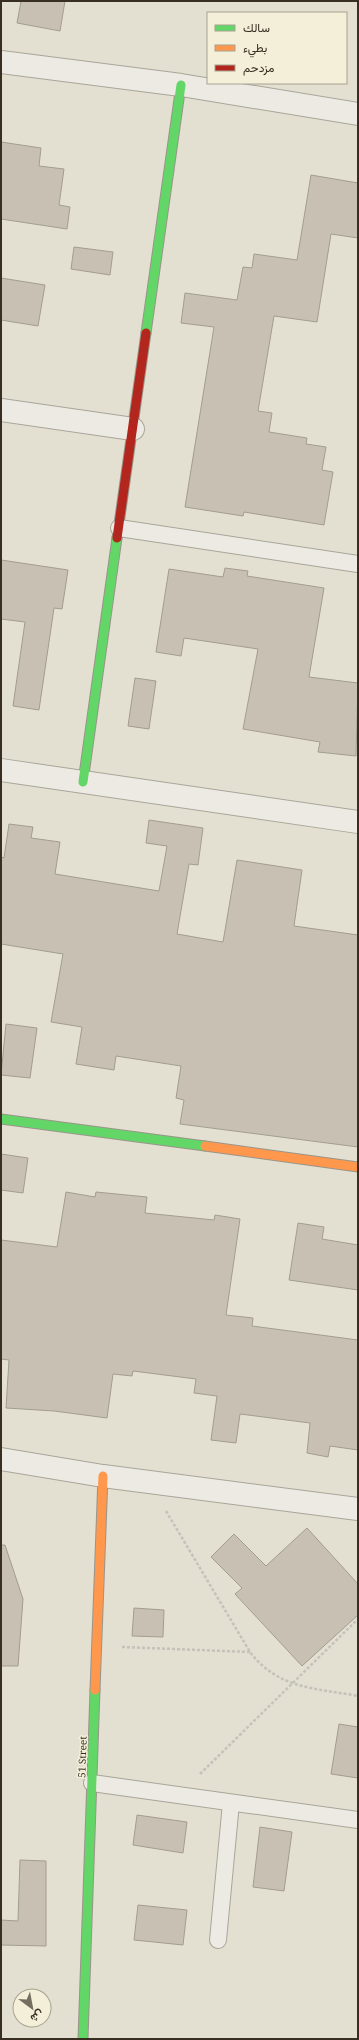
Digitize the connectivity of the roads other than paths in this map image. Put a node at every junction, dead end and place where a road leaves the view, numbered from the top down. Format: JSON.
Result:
{"nodes":[{"id":1,"x":1,"y":62,"type":"edge"},
{"id":2,"x":181,"y":85,"type":"junction"},
{"id":3,"x":358,"y":114,"type":"edge"},
{"id":4,"x":1,"y":410,"type":"edge"},
{"id":5,"x":133,"y":429,"type":"junction"},
{"id":6,"x":119,"y":528,"type":"junction"},
{"id":7,"x":358,"y":564,"type":"edge"},
{"id":8,"x":1,"y":770,"type":"edge"},
{"id":9,"x":83,"y":782,"type":"junction"},
{"id":10,"x":358,"y":822,"type":"edge"},
{"id":11,"x":1,"y":1119,"type":"edge"},
{"id":12,"x":358,"y":1167,"type":"edge"},
{"id":13,"x":1,"y":1459,"type":"edge"},
{"id":14,"x":103,"y":1476,"type":"junction"},
{"id":15,"x":358,"y":1509,"type":"edge"},
{"id":16,"x":92,"y":1783,"type":"junction"},
{"id":17,"x":231,"y":1803,"type":"junction"},
{"id":18,"x":358,"y":1820,"type":"edge"},
{"id":19,"x":218,"y":1940,"type":"dead end"},
{"id":20,"x":83,"y":2039,"type":"edge"}],
"edges":[{"from":1,"to":2,"type":"street"},
{"from":2,"to":3,"type":"street"},
{"from":2,"to":5,"type":"street"},
{"from":4,"to":5,"type":"street"},
{"from":5,"to":6,"type":"street"},
{"from":6,"to":7,"type":"lane"},
{"from":6,"to":9,"type":"street"},
{"from":8,"to":9,"type":"street"},
{"from":9,"to":10,"type":"street"},
{"from":11,"to":12,"type":"street"},
{"from":13,"to":14,"type":"street"},
{"from":14,"to":15,"type":"street"},
{"from":14,"to":16,"type":"street","name":"51 Street"},
{"from":16,"to":17,"type":"lane"},
{"from":16,"to":20,"type":"street","name":"51 Street"},
{"from":17,"to":18,"type":"lane"},
{"from":17,"to":19,"type":"lane"}]}
